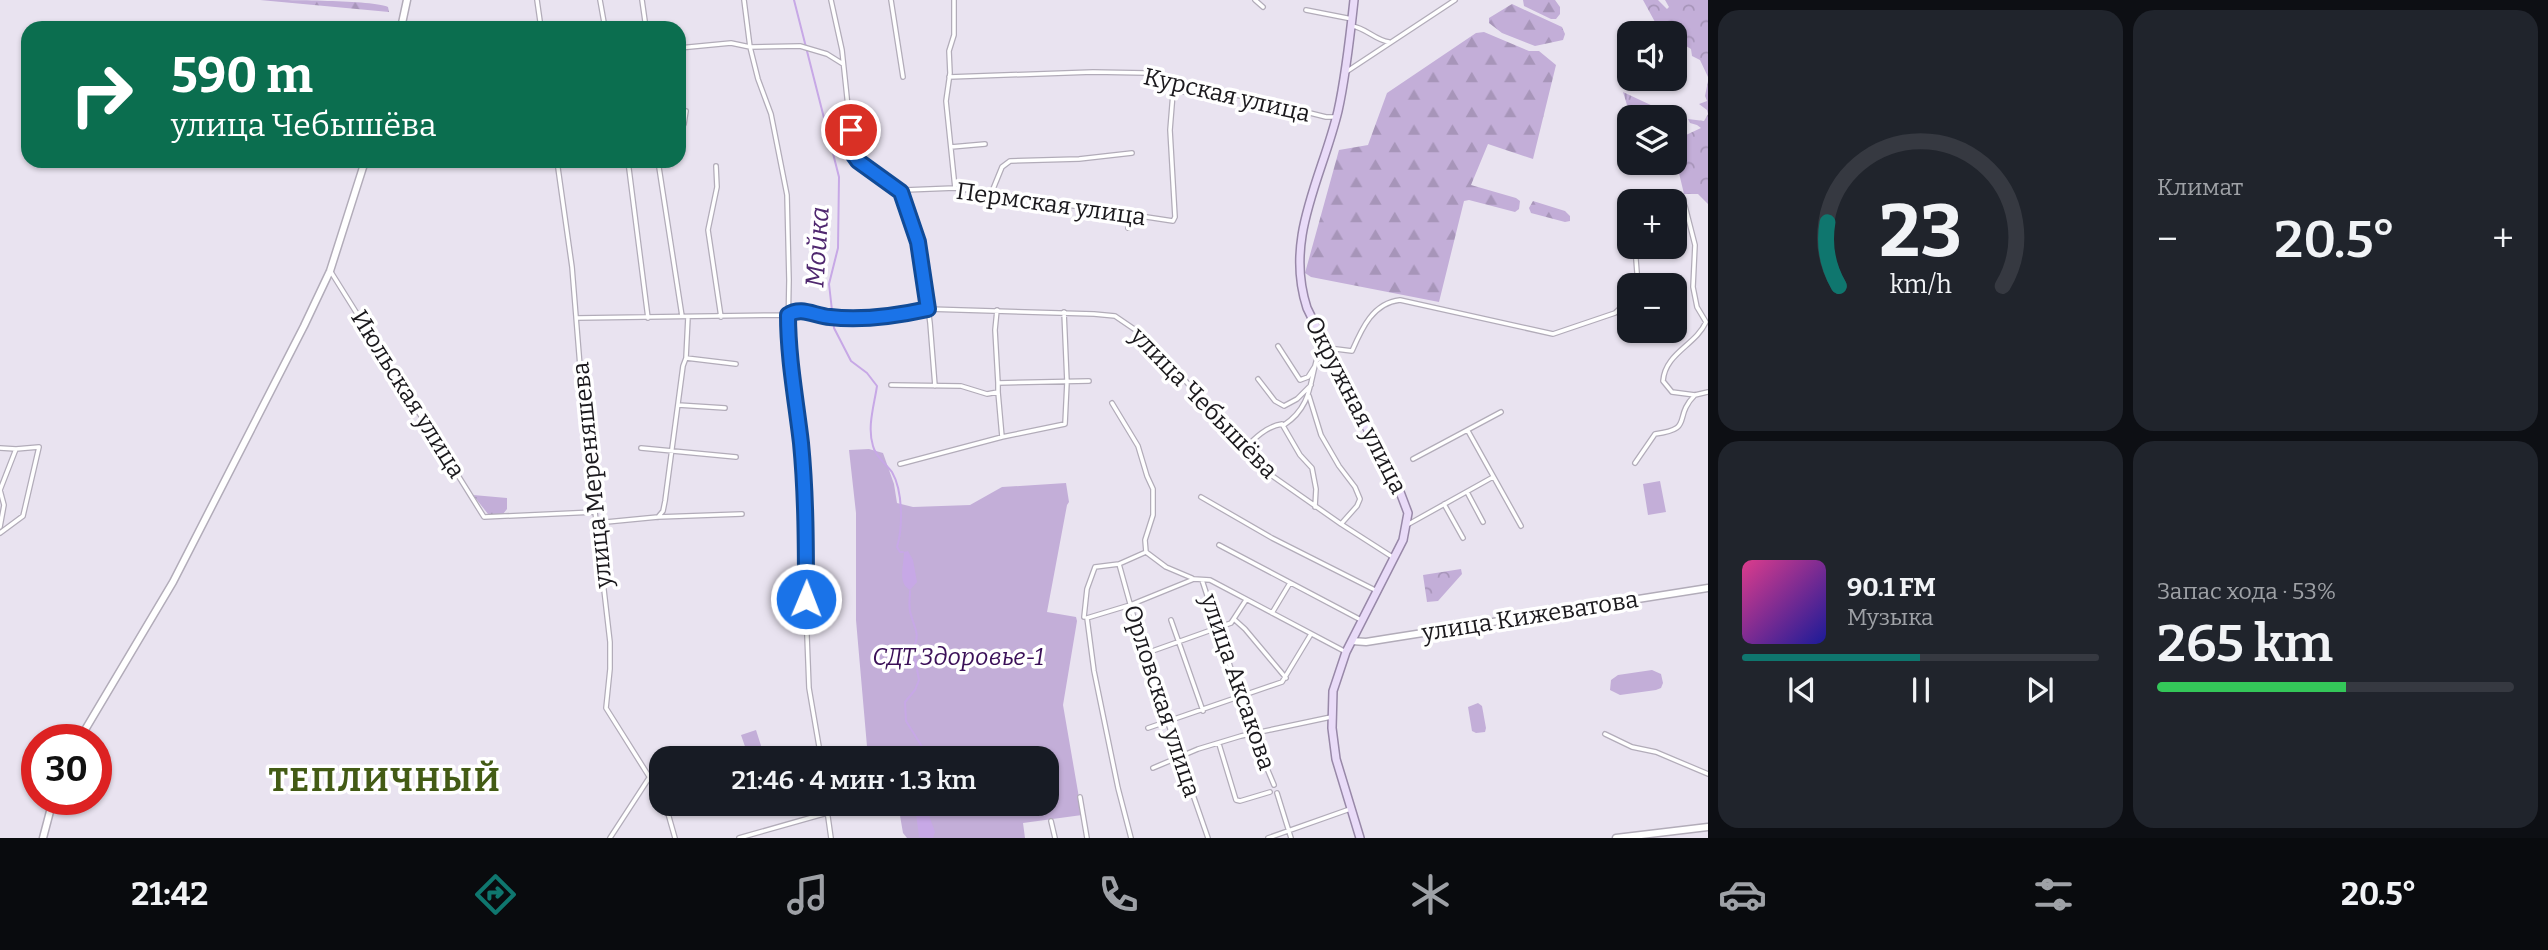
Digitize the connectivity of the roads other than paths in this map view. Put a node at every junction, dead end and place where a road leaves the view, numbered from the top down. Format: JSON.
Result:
{"nodes":[{"id":1,"x":407,"y":0,"type":"edge"},
{"id":2,"x":537,"y":0,"type":"edge"},
{"id":3,"x":600,"y":0,"type":"edge"},
{"id":4,"x":642,"y":0,"type":"edge"},
{"id":5,"x":744,"y":0,"type":"edge"},
{"id":6,"x":831,"y":0,"type":"edge"},
{"id":7,"x":891,"y":0,"type":"edge"},
{"id":8,"x":954,"y":0,"type":"edge"},
{"id":9,"x":1255,"y":0,"type":"edge"},
{"id":10,"x":1354,"y":0,"type":"edge"},
{"id":11,"x":1455,"y":0,"type":"edge"},
{"id":12,"x":1263,"y":6,"type":"dead end"},
{"id":13,"x":1306,"y":10,"type":"dead end"},
{"id":14,"x":402,"y":21,"type":"edge"},
{"id":15,"x":540,"y":21,"type":"edge"},
{"id":16,"x":604,"y":21,"type":"edge"},
{"id":17,"x":645,"y":21,"type":"edge"},
{"id":18,"x":1351,"y":22,"type":"junction"},
{"id":19,"x":1378,"y":39,"type":"junction"},
{"id":20,"x":1391,"y":43,"type":"junction"},
{"id":21,"x":686,"y":47,"type":"edge"},
{"id":22,"x":750,"y":47,"type":"junction"},
{"id":23,"x":1379,"y":51,"type":"junction"},
{"id":24,"x":843,"y":64,"type":"junction"},
{"id":25,"x":1345,"y":73,"type":"junction"},
{"id":26,"x":903,"y":77,"type":"dead end"},
{"id":27,"x":949,"y":77,"type":"junction"},
{"id":28,"x":1199,"y":90,"type":"junction"},
{"id":29,"x":1336,"y":117,"type":"junction"},
{"id":30,"x":985,"y":144,"type":"dead end"},
{"id":31,"x":951,"y":147,"type":"junction"},
{"id":32,"x":1132,"y":153,"type":"dead end"},
{"id":33,"x":716,"y":166,"type":"dead end"},
{"id":34,"x":363,"y":168,"type":"edge"},
{"id":35,"x":558,"y":168,"type":"edge"},
{"id":36,"x":629,"y":168,"type":"edge"},
{"id":37,"x":659,"y":168,"type":"edge"},
{"id":38,"x":955,"y":188,"type":"junction"},
{"id":39,"x":901,"y":192,"type":"junction"},
{"id":40,"x":991,"y":194,"type":"junction"},
{"id":41,"x":1687,"y":214,"type":"edge"},
{"id":42,"x":1132,"y":216,"type":"junction"},
{"id":43,"x":1128,"y":228,"type":"dead end"},
{"id":44,"x":330,"y":271,"type":"junction"},
{"id":45,"x":928,"y":309,"type":"junction"},
{"id":46,"x":997,"y":310,"type":"junction"},
{"id":47,"x":1617,"y":311,"type":"edge"},
{"id":48,"x":1064,"y":313,"type":"junction"},
{"id":49,"x":788,"y":315,"type":"junction"},
{"id":50,"x":685,"y":317,"type":"junction"},
{"id":51,"x":721,"y":317,"type":"junction"},
{"id":52,"x":577,"y":318,"type":"junction"},
{"id":53,"x":648,"y":318,"type":"junction"},
{"id":54,"x":1325,"y":345,"type":"junction"},
{"id":55,"x":1278,"y":346,"type":"dead end"},
{"id":56,"x":686,"y":358,"type":"junction"},
{"id":57,"x":736,"y":364,"type":"dead end"},
{"id":58,"x":1316,"y":364,"type":"junction"},
{"id":59,"x":1258,"y":379,"type":"dead end"},
{"id":60,"x":1088,"y":381,"type":"dead end"},
{"id":61,"x":1066,"y":382,"type":"junction"},
{"id":62,"x":998,"y":383,"type":"junction"},
{"id":63,"x":1312,"y":383,"type":"junction"},
{"id":64,"x":891,"y":385,"type":"dead end"},
{"id":65,"x":934,"y":386,"type":"junction"},
{"id":66,"x":998,"y":392,"type":"junction"},
{"id":67,"x":1708,"y":392,"type":"edge"},
{"id":68,"x":1695,"y":395,"type":"junction"},
{"id":69,"x":1309,"y":396,"type":"junction"},
{"id":70,"x":1112,"y":403,"type":"dead end"},
{"id":71,"x":678,"y":405,"type":"junction"},
{"id":72,"x":725,"y":408,"type":"dead end"},
{"id":73,"x":1501,"y":412,"type":"dead end"},
{"id":74,"x":1284,"y":425,"type":"junction"},
{"id":75,"x":1468,"y":430,"type":"junction"},
{"id":76,"x":1002,"y":437,"type":"junction"},
{"id":77,"x":0,"y":448,"type":"edge"},
{"id":78,"x":641,"y":448,"type":"dead end"},
{"id":79,"x":16,"y":449,"type":"junction"},
{"id":80,"x":1244,"y":449,"type":"junction"},
{"id":81,"x":672,"y":451,"type":"junction"},
{"id":82,"x":736,"y":457,"type":"dead end"},
{"id":83,"x":1413,"y":459,"type":"dead end"},
{"id":84,"x":1634,"y":463,"type":"dead end"},
{"id":85,"x":900,"y":464,"type":"dead end"},
{"id":86,"x":1493,"y":477,"type":"junction"},
{"id":87,"x":0,"y":490,"type":"edge"},
{"id":88,"x":1466,"y":492,"type":"junction"},
{"id":89,"x":1201,"y":497,"type":"dead end"},
{"id":90,"x":1444,"y":504,"type":"junction"},
{"id":91,"x":1315,"y":507,"type":"junction"},
{"id":92,"x":595,"y":512,"type":"junction"},
{"id":93,"x":742,"y":514,"type":"dead end"},
{"id":94,"x":657,"y":517,"type":"junction"},
{"id":95,"x":1483,"y":522,"type":"dead end"},
{"id":96,"x":596,"y":523,"type":"junction"},
{"id":97,"x":1341,"y":524,"type":"junction"},
{"id":98,"x":1407,"y":525,"type":"junction"},
{"id":99,"x":1521,"y":526,"type":"dead end"},
{"id":100,"x":0,"y":527,"type":"edge"},
{"id":101,"x":0,"y":533,"type":"edge"},
{"id":102,"x":1463,"y":538,"type":"dead end"},
{"id":103,"x":1219,"y":545,"type":"dead end"},
{"id":104,"x":1146,"y":552,"type":"junction"},
{"id":105,"x":1394,"y":558,"type":"junction"},
{"id":106,"x":1119,"y":564,"type":"junction"},
{"id":107,"x":1195,"y":579,"type":"junction"},
{"id":108,"x":1202,"y":580,"type":"junction"},
{"id":109,"x":1290,"y":583,"type":"junction"},
{"id":110,"x":1708,"y":588,"type":"edge"},
{"id":111,"x":1377,"y":591,"type":"junction"},
{"id":112,"x":1246,"y":599,"type":"junction"},
{"id":113,"x":1130,"y":605,"type":"junction"},
{"id":114,"x":1272,"y":613,"type":"junction"},
{"id":115,"x":1086,"y":618,"type":"junction"},
{"id":116,"x":1171,"y":620,"type":"dead end"},
{"id":117,"x":1235,"y":620,"type":"junction"},
{"id":118,"x":1362,"y":621,"type":"junction"},
{"id":119,"x":1218,"y":628,"type":"junction"},
{"id":120,"x":1311,"y":634,"type":"junction"},
{"id":121,"x":1352,"y":641,"type":"junction"},
{"id":122,"x":1178,"y":643,"type":"junction"},
{"id":123,"x":1346,"y":652,"type":"junction"},
{"id":124,"x":1144,"y":654,"type":"junction"},
{"id":125,"x":1286,"y":678,"type":"junction"},
{"id":126,"x":1240,"y":697,"type":"junction"},
{"id":127,"x":1203,"y":711,"type":"junction"},
{"id":128,"x":1331,"y":718,"type":"junction"},
{"id":129,"x":1168,"y":722,"type":"junction"},
{"id":130,"x":89,"y":724,"type":"edge"},
{"id":131,"x":1147,"y":728,"type":"dead end"},
{"id":132,"x":1253,"y":734,"type":"junction"},
{"id":133,"x":1605,"y":734,"type":"dead end"},
{"id":134,"x":1219,"y":744,"type":"junction"},
{"id":135,"x":819,"y":746,"type":"edge"},
{"id":136,"x":1180,"y":757,"type":"junction"},
{"id":137,"x":1153,"y":768,"type":"dead end"},
{"id":138,"x":1708,"y":774,"type":"edge"},
{"id":139,"x":649,"y":777,"type":"joint"},
{"id":140,"x":1274,"y":785,"type":"dead end"},
{"id":141,"x":1270,"y":793,"type":"dead end"},
{"id":142,"x":1277,"y":793,"type":"dead end"},
{"id":143,"x":1080,"y":797,"type":"dead end"},
{"id":144,"x":1350,"y":809,"type":"junction"},
{"id":145,"x":49,"y":815,"type":"edge"},
{"id":146,"x":668,"y":816,"type":"edge"},
{"id":147,"x":817,"y":816,"type":"edge"},
{"id":148,"x":827,"y":816,"type":"edge"},
{"id":149,"x":1051,"y":821,"type":"dead end"},
{"id":150,"x":1708,"y":827,"type":"edge"},
{"id":151,"x":1288,"y":830,"type":"junction"},
{"id":152,"x":43,"y":838,"type":"edge"},
{"id":153,"x":610,"y":838,"type":"edge"},
{"id":154,"x":675,"y":838,"type":"edge"},
{"id":155,"x":740,"y":838,"type":"edge"},
{"id":156,"x":831,"y":838,"type":"edge"},
{"id":157,"x":1055,"y":838,"type":"edge"},
{"id":158,"x":1087,"y":838,"type":"edge"},
{"id":159,"x":1131,"y":838,"type":"edge"},
{"id":160,"x":1208,"y":838,"type":"edge"},
{"id":161,"x":1268,"y":838,"type":"edge"},
{"id":162,"x":1291,"y":838,"type":"edge"},
{"id":163,"x":1360,"y":838,"type":"edge"},
{"id":164,"x":1616,"y":838,"type":"edge"}],
"edges":[{"from":1,"to":14,"type":"street"},
{"from":2,"to":15,"type":"street"},
{"from":3,"to":16,"type":"street"},
{"from":4,"to":17,"type":"street"},
{"from":5,"to":22,"type":"street"},
{"from":6,"to":24,"type":"street"},
{"from":7,"to":26,"type":"street"},
{"from":8,"to":27,"type":"street"},
{"from":9,"to":12,"type":"street"},
{"from":10,"to":18,"type":"main road","name":"Окружная улица"},
{"from":11,"to":20,"type":"street"},
{"from":13,"to":18,"type":"street"},
{"from":18,"to":19,"type":"street"},
{"from":18,"to":25,"type":"main road","name":"Окружная улица"},
{"from":19,"to":20,"type":"street"},
{"from":19,"to":23,"type":"street"},
{"from":20,"to":23,"type":"street"},
{"from":21,"to":22,"type":"street"},
{"from":22,"to":24,"type":"street"},
{"from":22,"to":49,"type":"street"},
{"from":23,"to":25,"type":"street"},
{"from":24,"to":39,"type":"street"},
{"from":25,"to":29,"type":"main road","name":"Окружная улица"},
{"from":27,"to":28,"type":"street","name":"Курская улица"},
{"from":27,"to":31,"type":"street"},
{"from":28,"to":29,"type":"street","name":"Курская улица"},
{"from":28,"to":42,"type":"street","name":"Пермская улица"},
{"from":29,"to":54,"type":"main road","name":"Окружная улица"},
{"from":30,"to":31,"type":"street"},
{"from":31,"to":38,"type":"street"},
{"from":32,"to":40,"type":"street"},
{"from":33,"to":51,"type":"street"},
{"from":34,"to":44,"type":"street"},
{"from":35,"to":52,"type":"street","name":"улица Мереняшева"},
{"from":36,"to":53,"type":"street"},
{"from":37,"to":50,"type":"street"},
{"from":38,"to":39,"type":"street","name":"Пермская улица"},
{"from":38,"to":40,"type":"street","name":"Пермская улица"},
{"from":39,"to":45,"type":"street"},
{"from":40,"to":42,"type":"street","name":"Пермская улица"},
{"from":41,"to":68,"type":"street"},
{"from":42,"to":43,"type":"street"},
{"from":44,"to":92,"type":"street","name":"Июльская улица"},
{"from":44,"to":130,"type":"street"},
{"from":45,"to":46,"type":"street","name":"улица Чебышёва"},
{"from":45,"to":49,"type":"street","name":"улица Чебышёва"},
{"from":45,"to":65,"type":"street"},
{"from":46,"to":48,"type":"street","name":"улица Чебышёва"},
{"from":46,"to":62,"type":"street"},
{"from":47,"to":54,"type":"street"},
{"from":48,"to":61,"type":"street"},
{"from":48,"to":80,"type":"street","name":"улица Чебышёва"},
{"from":49,"to":51,"type":"street","name":"улица Чебышёва"},
{"from":49,"to":135,"type":"street"},
{"from":50,"to":51,"type":"street","name":"улица Чебышёва"},
{"from":50,"to":53,"type":"street","name":"улица Чебышёва"},
{"from":50,"to":56,"type":"street"},
{"from":52,"to":53,"type":"street","name":"улица Чебышёва"},
{"from":52,"to":92,"type":"street","name":"улица Мереняшева"},
{"from":54,"to":58,"type":"street"},
{"from":54,"to":98,"type":"main road","name":"Окружная улица"},
{"from":55,"to":58,"type":"street"},
{"from":56,"to":57,"type":"street"},
{"from":56,"to":71,"type":"street"},
{"from":58,"to":63,"type":"street"},
{"from":59,"to":63,"type":"street"},
{"from":60,"to":61,"type":"street"},
{"from":61,"to":62,"type":"street"},
{"from":61,"to":76,"type":"street"},
{"from":62,"to":66,"type":"street"},
{"from":63,"to":69,"type":"street"},
{"from":64,"to":65,"type":"street"},
{"from":65,"to":66,"type":"street"},
{"from":66,"to":76,"type":"street"},
{"from":67,"to":68,"type":"street"},
{"from":68,"to":84,"type":"street"},
{"from":69,"to":74,"type":"street"},
{"from":69,"to":97,"type":"street"},
{"from":70,"to":104,"type":"street"},
{"from":71,"to":72,"type":"street"},
{"from":71,"to":81,"type":"street"},
{"from":73,"to":75,"type":"street"},
{"from":74,"to":80,"type":"street"},
{"from":74,"to":91,"type":"street"},
{"from":75,"to":83,"type":"street"},
{"from":75,"to":86,"type":"street"},
{"from":76,"to":85,"type":"street"},
{"from":77,"to":79,"type":"street"},
{"from":78,"to":81,"type":"street"},
{"from":79,"to":87,"type":"street"},
{"from":79,"to":101,"type":"street"},
{"from":80,"to":91,"type":"street","name":"улица Чебышёва"},
{"from":81,"to":82,"type":"street"},
{"from":81,"to":94,"type":"street"},
{"from":86,"to":88,"type":"street"},
{"from":86,"to":99,"type":"street"},
{"from":87,"to":100,"type":"street"},
{"from":88,"to":90,"type":"street"},
{"from":88,"to":95,"type":"street"},
{"from":89,"to":111,"type":"street"},
{"from":90,"to":98,"type":"street"},
{"from":90,"to":102,"type":"street"},
{"from":91,"to":97,"type":"street","name":"улица Чебышёва"},
{"from":92,"to":96,"type":"street","name":"улица Мереняшева"},
{"from":93,"to":94,"type":"street"},
{"from":94,"to":96,"type":"street"},
{"from":96,"to":139,"type":"street","name":"улица Мереняшева"},
{"from":97,"to":105,"type":"street","name":"улица Чебышёва"},
{"from":98,"to":105,"type":"main road","name":"Окружная улица"},
{"from":103,"to":109,"type":"street"},
{"from":104,"to":106,"type":"street"},
{"from":104,"to":107,"type":"street"},
{"from":105,"to":111,"type":"main road","name":"Окружная улица"},
{"from":106,"to":113,"type":"street","name":"Орловская улица"},
{"from":106,"to":115,"type":"street"},
{"from":107,"to":108,"type":"street"},
{"from":107,"to":113,"type":"street"},
{"from":108,"to":112,"type":"street"},
{"from":108,"to":119,"type":"street","name":"улица Аксакова"},
{"from":109,"to":114,"type":"street"},
{"from":109,"to":118,"type":"street"},
{"from":110,"to":121,"type":"street","name":"улица Кижеватова"},
{"from":111,"to":118,"type":"main road","name":"Окружная улица"},
{"from":112,"to":114,"type":"street"},
{"from":112,"to":117,"type":"street"},
{"from":113,"to":115,"type":"street"},
{"from":113,"to":124,"type":"street","name":"Орловская улица"},
{"from":114,"to":120,"type":"street"},
{"from":115,"to":159,"type":"street"},
{"from":116,"to":122,"type":"street"},
{"from":117,"to":119,"type":"street"},
{"from":117,"to":125,"type":"street"},
{"from":118,"to":121,"type":"main road","name":"Окружная улица"},
{"from":119,"to":122,"type":"street"},
{"from":119,"to":126,"type":"street","name":"улица Аксакова"},
{"from":120,"to":123,"type":"street"},
{"from":120,"to":125,"type":"street"},
{"from":121,"to":123,"type":"main road","name":"Окружная улица"},
{"from":122,"to":124,"type":"street"},
{"from":122,"to":127,"type":"street"},
{"from":123,"to":128,"type":"main road","name":"Окружная улица"},
{"from":124,"to":129,"type":"street","name":"Орловская улица"},
{"from":125,"to":126,"type":"street"},
{"from":126,"to":127,"type":"street"},
{"from":126,"to":132,"type":"street","name":"улица Аксакова"},
{"from":127,"to":129,"type":"street"},
{"from":128,"to":132,"type":"street"},
{"from":128,"to":144,"type":"main road","name":"Окружная улица"},
{"from":129,"to":131,"type":"street"},
{"from":129,"to":136,"type":"street","name":"Орловская улица"},
{"from":132,"to":134,"type":"street"},
{"from":132,"to":140,"type":"street","name":"улица Аксакова"},
{"from":133,"to":138,"type":"street"},
{"from":134,"to":136,"type":"street"},
{"from":134,"to":141,"type":"street"},
{"from":136,"to":137,"type":"street"},
{"from":136,"to":160,"type":"street","name":"Орловская улица"},
{"from":139,"to":153,"type":"street"},
{"from":142,"to":151,"type":"street","name":"улица Аксакова"},
{"from":143,"to":158,"type":"street"},
{"from":144,"to":151,"type":"street"},
{"from":144,"to":163,"type":"main road","name":"Окружная улица"},
{"from":145,"to":152,"type":"street"},
{"from":146,"to":154,"type":"street"},
{"from":147,"to":155,"type":"street"},
{"from":148,"to":156,"type":"street"},
{"from":149,"to":157,"type":"street"},
{"from":150,"to":164,"type":"street"},
{"from":151,"to":161,"type":"street"},
{"from":151,"to":162,"type":"street","name":"улица Аксакова"}]}
